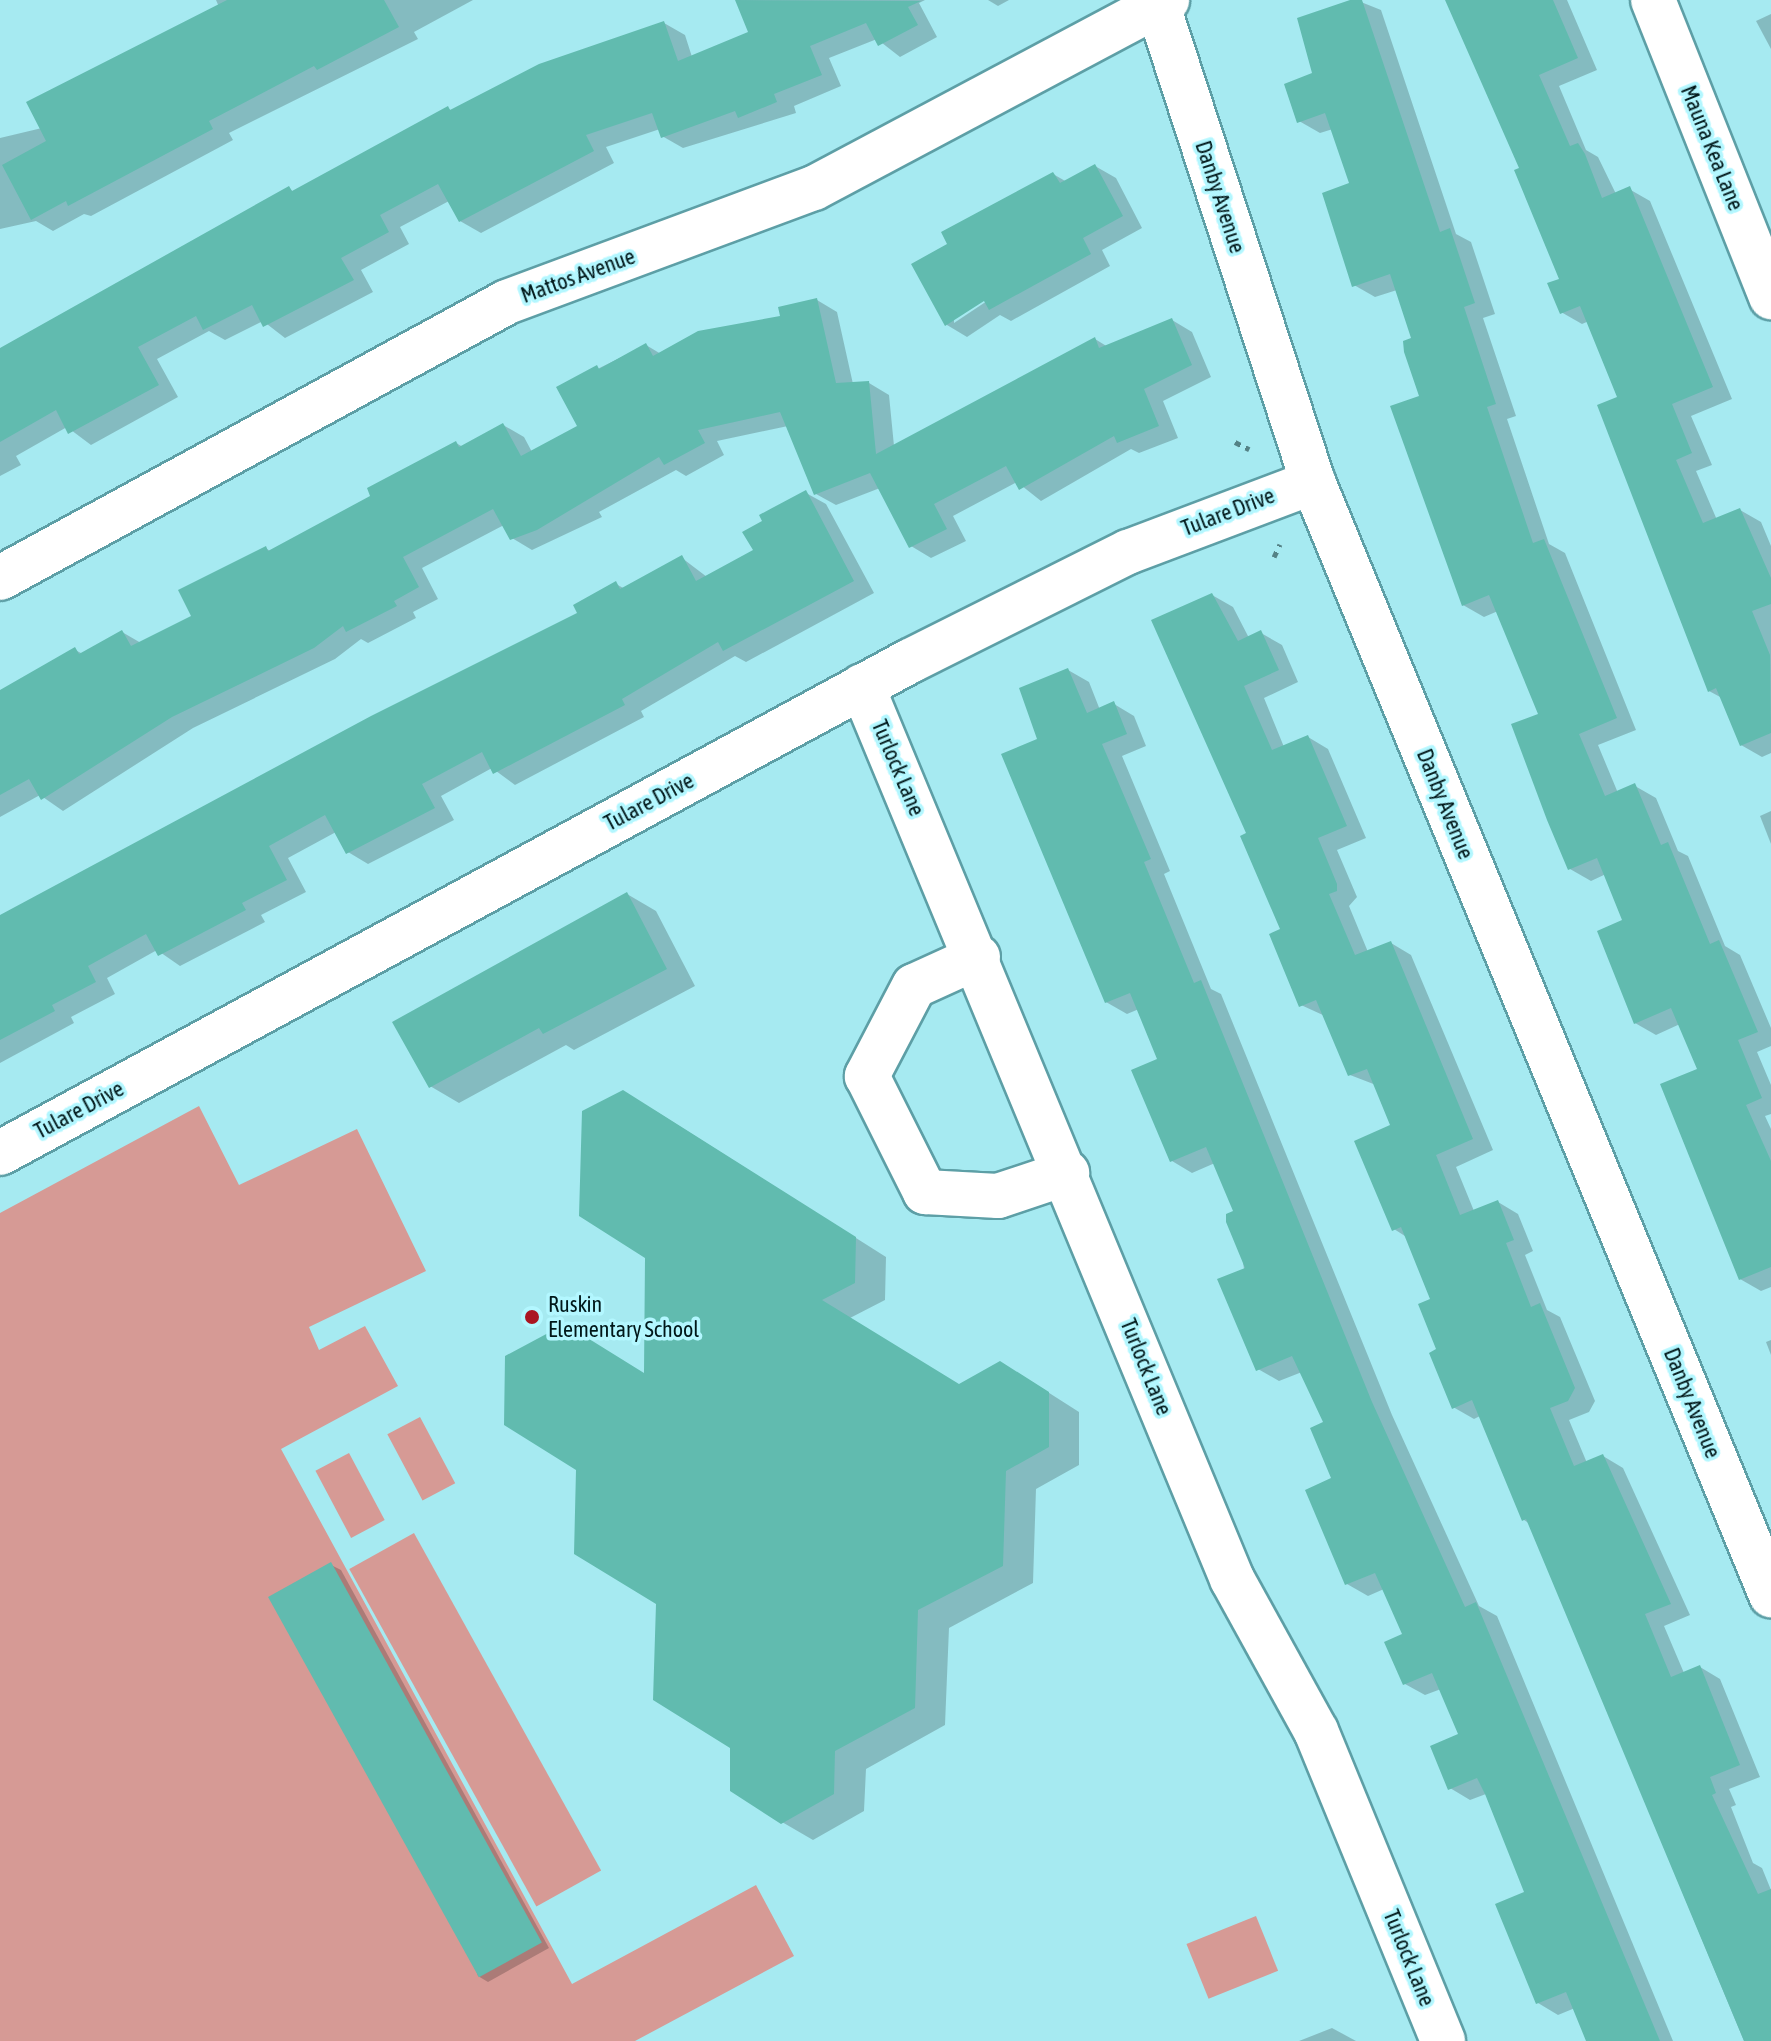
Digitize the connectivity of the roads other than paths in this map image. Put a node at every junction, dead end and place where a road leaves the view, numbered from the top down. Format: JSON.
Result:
{"nodes":[{"id":1,"x":1653,"y":0,"type":"edge"},
{"id":2,"x":1161,"y":2,"type":"edge"},
{"id":3,"x":1758,"y":228,"type":"edge"},
{"id":4,"x":1771,"y":297,"type":"edge"},
{"id":5,"x":1313,"y":482,"type":"junction"},
{"id":6,"x":0,"y":578,"type":"edge"},
{"id":7,"x":862,"y":686,"type":"junction"},
{"id":8,"x":978,"y":957,"type":"junction"},
{"id":9,"x":0,"y":1153,"type":"edge"},
{"id":10,"x":1067,"y":1173,"type":"junction"},
{"id":11,"x":1771,"y":1595,"type":"edge"},
{"id":12,"x":1443,"y":2041,"type":"edge"}],
"edges":[{"from":1,"to":3,"type":"street","name":"Mauna Kea Lane"},
{"from":2,"to":5,"type":"street","name":"Danby Avenue"},
{"from":2,"to":6,"type":"street","name":"Mattos Avenue"},
{"from":3,"to":4,"type":"street","name":"Mauna Kea Lane"},
{"from":5,"to":7,"type":"street","name":"Tulare Drive"},
{"from":5,"to":11,"type":"street","name":"Danby Avenue"},
{"from":7,"to":8,"type":"street","name":"Turlock Lane"},
{"from":7,"to":9,"type":"street","name":"Tulare Drive"},
{"from":8,"to":10,"type":"street","name":"Turlock Lane"},
{"from":8,"to":10,"type":"street"},
{"from":10,"to":12,"type":"street","name":"Turlock Lane"}]}
